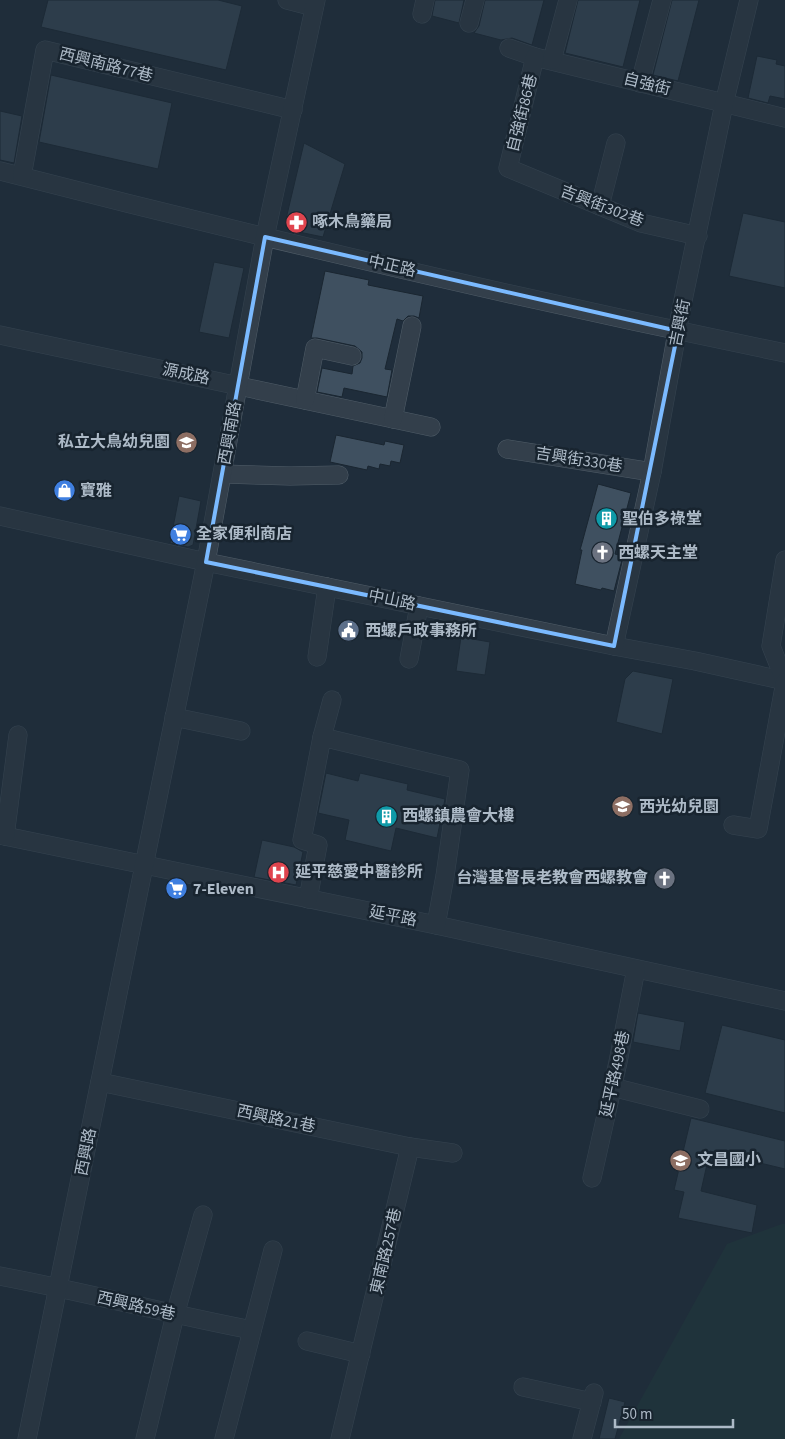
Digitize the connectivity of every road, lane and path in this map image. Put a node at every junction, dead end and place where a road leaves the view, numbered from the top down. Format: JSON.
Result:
{"nodes":[{"id":1,"x":287,"y":0,"type":"edge"},
{"id":2,"x":475,"y":0,"type":"edge"},
{"id":3,"x":568,"y":0,"type":"edge"},
{"id":4,"x":662,"y":0,"type":"edge"},
{"id":5,"x":749,"y":0,"type":"edge"},
{"id":6,"x":315,"y":4,"type":"edge"},
{"id":7,"x":468,"y":23,"type":"dead end"},
{"id":8,"x":509,"y":48,"type":"dead end"},
{"id":9,"x":544,"y":58,"type":"junction"},
{"id":10,"x":640,"y":83,"type":"junction"},
{"id":11,"x":724,"y":104,"type":"junction"},
{"id":12,"x":293,"y":110,"type":"junction"},
{"id":13,"x":785,"y":118,"type":"edge"},
{"id":14,"x":616,"y":143,"type":"dead end"},
{"id":15,"x":508,"y":168,"type":"joint"},
{"id":16,"x":0,"y":170,"type":"edge"},
{"id":17,"x":22,"y":176,"type":"junction"},
{"id":18,"x":600,"y":206,"type":"junction"},
{"id":19,"x":698,"y":236,"type":"junction"},
{"id":20,"x":266,"y":237,"type":"junction"},
{"id":21,"x":412,"y":326,"type":"dead end"},
{"id":22,"x":678,"y":331,"type":"junction"},
{"id":23,"x":0,"y":335,"type":"edge"},
{"id":24,"x":785,"y":353,"type":"edge"},
{"id":25,"x":352,"y":356,"type":"dead end"},
{"id":26,"x":238,"y":386,"type":"junction"},
{"id":27,"x":305,"y":400,"type":"junction"},
{"id":28,"x":393,"y":419,"type":"junction"},
{"id":29,"x":431,"y":427,"type":"dead end"},
{"id":30,"x":507,"y":449,"type":"dead end"},
{"id":31,"x":652,"y":472,"type":"junction"},
{"id":32,"x":223,"y":474,"type":"junction"},
{"id":33,"x":339,"y":474,"type":"dead end"},
{"id":34,"x":0,"y":516,"type":"edge"},
{"id":35,"x":785,"y":560,"type":"edge"},
{"id":36,"x":206,"y":562,"type":"junction"},
{"id":37,"x":327,"y":587,"type":"junction"},
{"id":38,"x":419,"y":606,"type":"junction"},
{"id":39,"x":778,"y":645,"type":"edge"},
{"id":40,"x":614,"y":646,"type":"junction"},
{"id":41,"x":317,"y":658,"type":"dead end"},
{"id":42,"x":409,"y":658,"type":"dead end"},
{"id":43,"x":785,"y":681,"type":"edge"},
{"id":44,"x":332,"y":700,"type":"dead end"},
{"id":45,"x":174,"y":717,"type":"junction"},
{"id":46,"x":241,"y":731,"type":"dead end"},
{"id":47,"x":18,"y":735,"type":"dead end"},
{"id":48,"x":322,"y":737,"type":"junction"},
{"id":49,"x":733,"y":825,"type":"dead end"},
{"id":50,"x":2,"y":835,"type":"edge"},
{"id":51,"x":144,"y":866,"type":"junction"},
{"id":52,"x":308,"y":899,"type":"junction"},
{"id":53,"x":436,"y":925,"type":"junction"},
{"id":54,"x":636,"y":969,"type":"junction"},
{"id":55,"x":785,"y":1000,"type":"edge"},
{"id":56,"x":100,"y":1082,"type":"junction"},
{"id":57,"x":612,"y":1088,"type":"junction"},
{"id":58,"x":700,"y":1109,"type":"dead end"},
{"id":59,"x":410,"y":1147,"type":"junction"},
{"id":60,"x":453,"y":1153,"type":"dead end"},
{"id":61,"x":592,"y":1178,"type":"dead end"},
{"id":62,"x":203,"y":1215,"type":"dead end"},
{"id":63,"x":273,"y":1250,"type":"dead end"},
{"id":64,"x":0,"y":1276,"type":"edge"},
{"id":65,"x":58,"y":1287,"type":"junction"},
{"id":66,"x":175,"y":1315,"type":"junction"},
{"id":67,"x":252,"y":1330,"type":"junction"},
{"id":68,"x":307,"y":1341,"type":"dead end"},
{"id":69,"x":362,"y":1354,"type":"junction"},
{"id":70,"x":523,"y":1387,"type":"dead end"},
{"id":71,"x":27,"y":1439,"type":"edge"},
{"id":72,"x":145,"y":1439,"type":"edge"},
{"id":73,"x":224,"y":1439,"type":"edge"},
{"id":74,"x":340,"y":1439,"type":"edge"},
{"id":75,"x":582,"y":1439,"type":"edge"}],
"edges":[{"from":1,"to":6,"type":"street"},
{"from":2,"to":7,"type":"street"},
{"from":3,"to":9,"type":"street","name":"自強街86巷"},
{"from":4,"to":10,"type":"street"},
{"from":5,"to":11,"type":"street","name":"吉興街"},
{"from":6,"to":12,"type":"street","name":"西興南路"},
{"from":8,"to":9,"type":"street","name":"自強街"},
{"from":9,"to":10,"type":"street","name":"自強街"},
{"from":9,"to":15,"type":"street","name":"自強街86巷"},
{"from":10,"to":11,"type":"street","name":"自強街"},
{"from":11,"to":13,"type":"street","name":"自強街"},
{"from":11,"to":19,"type":"street","name":"吉興街"},
{"from":12,"to":17,"type":"street","name":"西興南路77巷"},
{"from":12,"to":20,"type":"street","name":"西興南路"},
{"from":14,"to":18,"type":"street"},
{"from":15,"to":18,"type":"street","name":"吉興街302巷"},
{"from":16,"to":17,"type":"street","name":"中正路"},
{"from":17,"to":20,"type":"street","name":"中正路"},
{"from":18,"to":19,"type":"street","name":"吉興街302巷"},
{"from":19,"to":22,"type":"street","name":"吉興街"},
{"from":20,"to":22,"type":"street","name":"中正路"},
{"from":20,"to":26,"type":"street","name":"西興南路"},
{"from":21,"to":28,"type":"street"},
{"from":22,"to":24,"type":"street","name":"中正路"},
{"from":22,"to":31,"type":"street","name":"吉興街"},
{"from":23,"to":26,"type":"street","name":"源成路"},
{"from":25,"to":27,"type":"street"},
{"from":26,"to":27,"type":"street","name":"源成路"},
{"from":26,"to":32,"type":"street","name":"西興南路"},
{"from":27,"to":28,"type":"street","name":"源成路"},
{"from":28,"to":29,"type":"street","name":"源成路"},
{"from":30,"to":31,"type":"street","name":"吉興街330巷"},
{"from":31,"to":40,"type":"street","name":"吉興街"},
{"from":32,"to":33,"type":"street"},
{"from":32,"to":36,"type":"street","name":"西興南路"},
{"from":34,"to":36,"type":"street","name":"中山路"},
{"from":35,"to":39,"type":"street"},
{"from":36,"to":37,"type":"street","name":"中山路"},
{"from":36,"to":45,"type":"street","name":"西興南路"},
{"from":37,"to":38,"type":"street","name":"中山路"},
{"from":37,"to":41,"type":"street"},
{"from":38,"to":40,"type":"street","name":"中山路"},
{"from":38,"to":42,"type":"street"},
{"from":39,"to":43,"type":"street"},
{"from":40,"to":43,"type":"street","name":"中山路"},
{"from":43,"to":49,"type":"street"},
{"from":44,"to":48,"type":"street"},
{"from":45,"to":46,"type":"street"},
{"from":45,"to":51,"type":"street","name":"西興南路"},
{"from":47,"to":50,"type":"street"},
{"from":48,"to":52,"type":"street"},
{"from":48,"to":53,"type":"street"},
{"from":50,"to":51,"type":"street","name":"延平路"},
{"from":51,"to":52,"type":"street","name":"延平路"},
{"from":51,"to":56,"type":"street","name":"西興路"},
{"from":52,"to":53,"type":"street","name":"延平路"},
{"from":53,"to":54,"type":"street","name":"延平路"},
{"from":54,"to":55,"type":"street","name":"延平路"},
{"from":54,"to":57,"type":"street","name":"延平路498巷"},
{"from":56,"to":59,"type":"street","name":"西興路21巷"},
{"from":56,"to":65,"type":"street","name":"西興路"},
{"from":57,"to":58,"type":"street"},
{"from":57,"to":61,"type":"street","name":"延平路498巷"},
{"from":59,"to":60,"type":"street","name":"西興路21巷"},
{"from":59,"to":69,"type":"street","name":"東南路257巷"},
{"from":62,"to":66,"type":"street"},
{"from":63,"to":67,"type":"street"},
{"from":64,"to":65,"type":"street","name":"西興路59巷"},
{"from":65,"to":66,"type":"street","name":"西興路59巷"},
{"from":65,"to":71,"type":"street","name":"西興路"},
{"from":66,"to":67,"type":"street","name":"西興路59巷"},
{"from":66,"to":72,"type":"street"},
{"from":67,"to":73,"type":"street"},
{"from":68,"to":69,"type":"street"},
{"from":69,"to":74,"type":"street","name":"東南路257巷"},
{"from":70,"to":75,"type":"street"}]}
